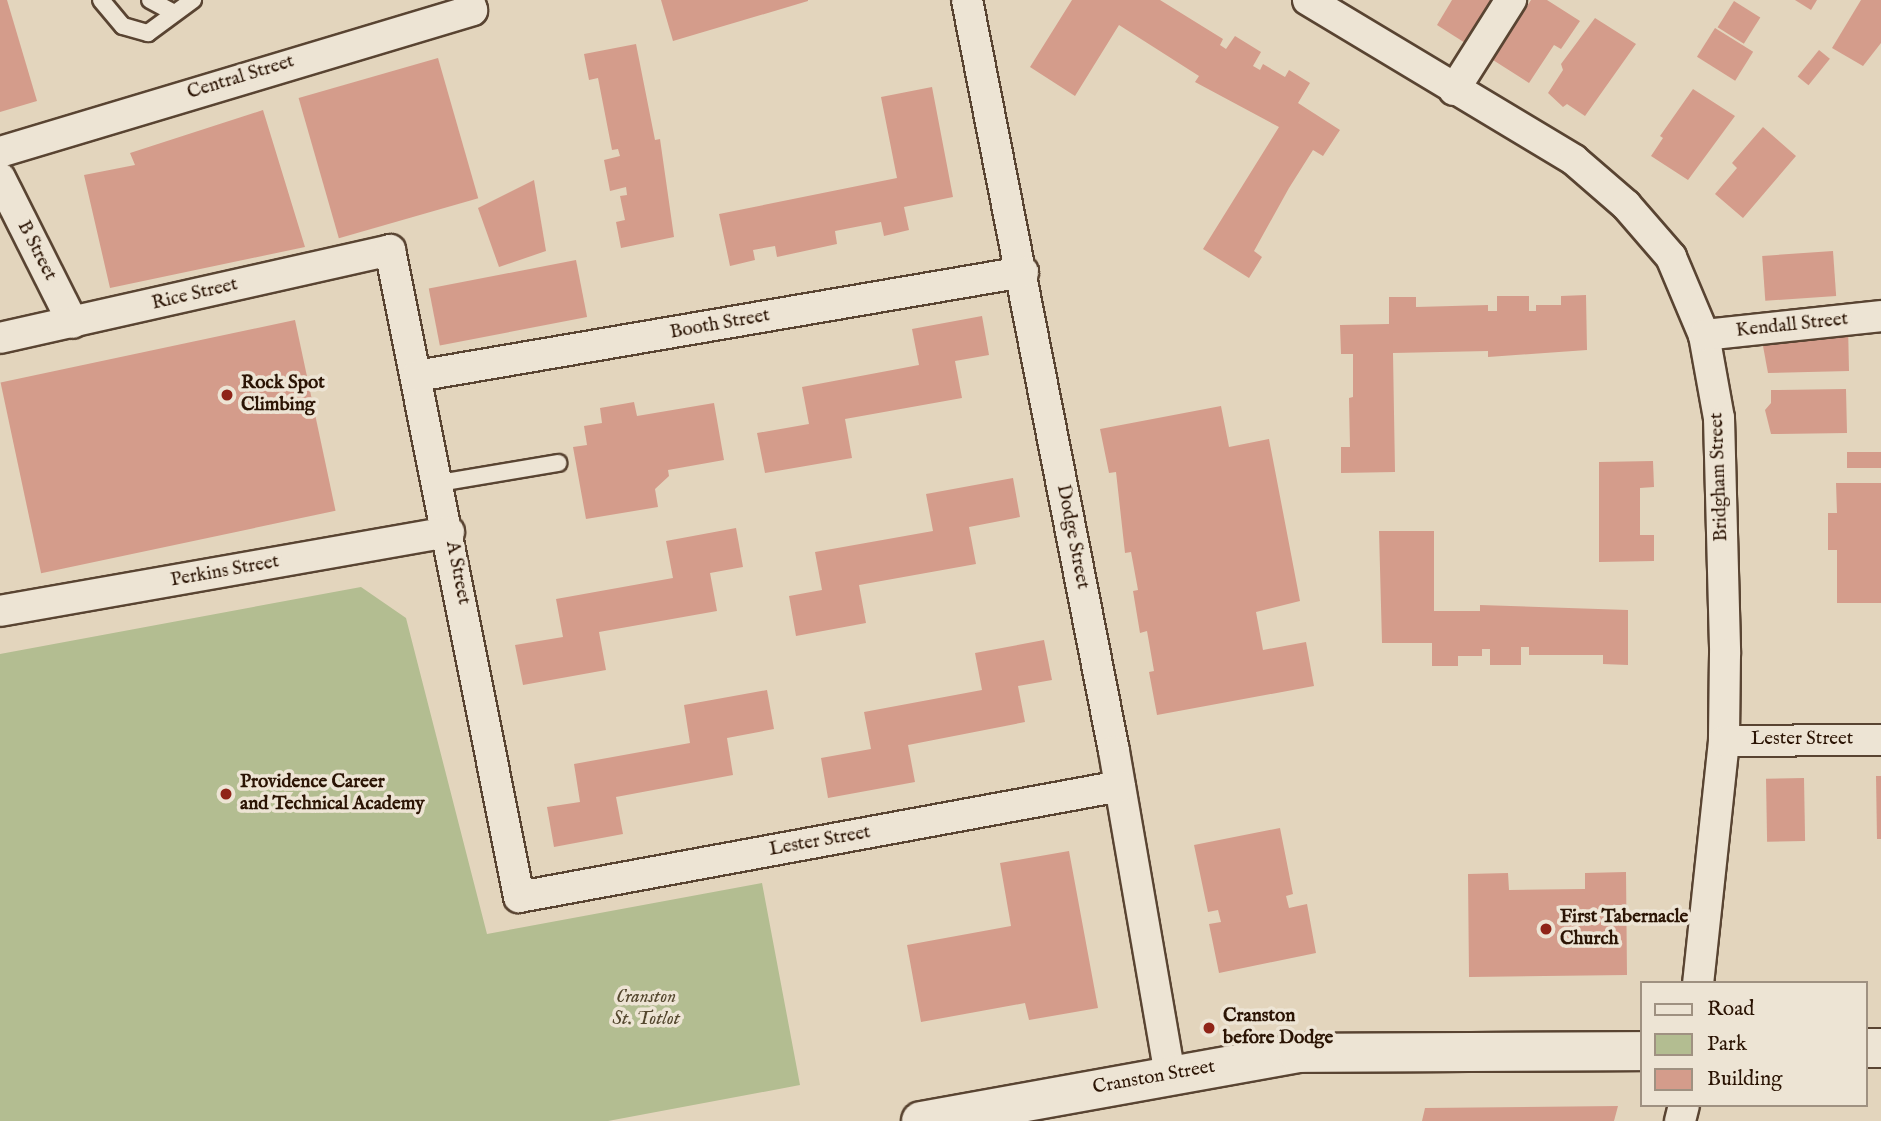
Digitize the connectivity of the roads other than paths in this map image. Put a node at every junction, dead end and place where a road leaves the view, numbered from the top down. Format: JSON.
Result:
{"nodes":[{"id":1,"x":101,"y":0,"type":"edge"},
{"id":2,"x":150,"y":0,"type":"edge"},
{"id":3,"x":193,"y":0,"type":"edge"},
{"id":4,"x":469,"y":0,"type":"edge"},
{"id":5,"x":967,"y":0,"type":"edge"},
{"id":6,"x":1308,"y":0,"type":"edge"},
{"id":7,"x":1511,"y":0,"type":"edge"},
{"id":8,"x":173,"y":12,"type":"junction"},
{"id":9,"x":1454,"y":90,"type":"junction"},
{"id":10,"x":0,"y":152,"type":"edge"},
{"id":11,"x":0,"y":178,"type":"edge"},
{"id":12,"x":390,"y":250,"type":"joint"},
{"id":13,"x":1023,"y":272,"type":"junction"},
{"id":14,"x":1881,"y":316,"type":"edge"},
{"id":15,"x":73,"y":323,"type":"junction"},
{"id":16,"x":1704,"y":335,"type":"junction"},
{"id":17,"x":0,"y":338,"type":"edge"},
{"id":18,"x":417,"y":376,"type":"junction"},
{"id":19,"x":558,"y":463,"type":"dead end"},
{"id":20,"x":439,"y":483,"type":"junction"},
{"id":21,"x":449,"y":532,"type":"junction"},
{"id":22,"x":0,"y":611,"type":"edge"},
{"id":23,"x":1881,"y":740,"type":"edge"},
{"id":24,"x":1724,"y":741,"type":"junction"},
{"id":25,"x":1120,"y":786,"type":"junction"},
{"id":26,"x":519,"y":897,"type":"joint"},
{"id":27,"x":1699,"y":981,"type":"edge"},
{"id":28,"x":1640,"y":1051,"type":"edge"},
{"id":29,"x":1170,"y":1075,"type":"junction"},
{"id":30,"x":921,"y":1121,"type":"edge"}],
"edges":[{"from":1,"to":8,"type":"lane"},
{"from":2,"to":8,"type":"lane"},
{"from":3,"to":8,"type":"lane"},
{"from":4,"to":10,"type":"street","name":"Central Street"},
{"from":5,"to":13,"type":"street","name":"Dodge Street"},
{"from":6,"to":9,"type":"street","name":"Bridgham Street"},
{"from":7,"to":9,"type":"street"},
{"from":9,"to":16,"type":"street","name":"Bridgham Street"},
{"from":11,"to":15,"type":"street","name":"B Street"},
{"from":12,"to":15,"type":"street","name":"Rice Street"},
{"from":12,"to":18,"type":"street","name":"A Street"},
{"from":13,"to":18,"type":"street","name":"Booth Street"},
{"from":13,"to":25,"type":"street","name":"Dodge Street"},
{"from":14,"to":16,"type":"street","name":"Kendall Street"},
{"from":15,"to":17,"type":"street","name":"Rice Street"},
{"from":16,"to":24,"type":"street","name":"Bridgham Street"},
{"from":18,"to":20,"type":"street","name":"A Street"},
{"from":19,"to":20,"type":"lane"},
{"from":20,"to":21,"type":"street","name":"A Street"},
{"from":21,"to":22,"type":"street","name":"Perkins Street"},
{"from":21,"to":26,"type":"street","name":"A Street"},
{"from":23,"to":24,"type":"street","name":"Lester Street"},
{"from":24,"to":27,"type":"street","name":"Bridgham Street"},
{"from":25,"to":26,"type":"street","name":"Lester Street"},
{"from":25,"to":29,"type":"street","name":"Dodge Street"},
{"from":28,"to":29,"type":"main road","name":"Cranston Street"},
{"from":29,"to":30,"type":"main road","name":"Cranston Street"}]}
